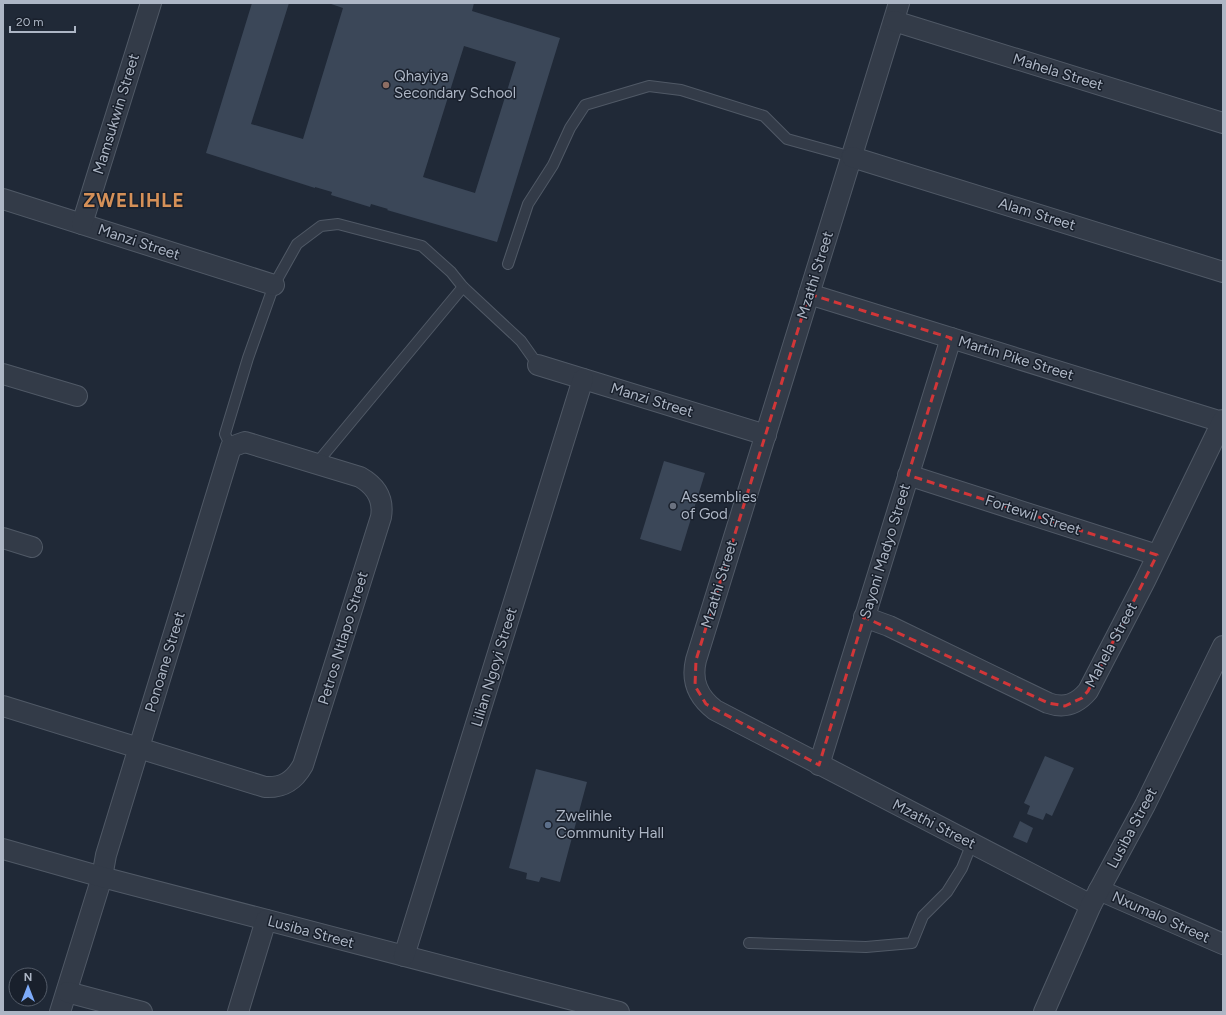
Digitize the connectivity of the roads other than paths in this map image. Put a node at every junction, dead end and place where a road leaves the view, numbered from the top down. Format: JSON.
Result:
{"nodes":[{"id":1,"x":151,"y":3,"type":"edge"},
{"id":2,"x":897,"y":12,"type":"edge"},
{"id":3,"x":1223,"y":123,"type":"edge"},
{"id":4,"x":852,"y":157,"type":"junction"},
{"id":5,"x":3,"y":199,"type":"edge"},
{"id":6,"x":82,"y":224,"type":"junction"},
{"id":7,"x":508,"y":264,"type":"dead end"},
{"id":8,"x":1223,"y":272,"type":"edge"},
{"id":9,"x":274,"y":285,"type":"junction"},
{"id":10,"x":463,"y":287,"type":"junction"},
{"id":11,"x":809,"y":294,"type":"junction"},
{"id":12,"x":951,"y":338,"type":"junction"},
{"id":13,"x":538,"y":365,"type":"joint"},
{"id":14,"x":3,"y":374,"type":"edge"},
{"id":15,"x":583,"y":379,"type":"junction"},
{"id":16,"x":77,"y":396,"type":"dead end"},
{"id":17,"x":1223,"y":421,"type":"edge"},
{"id":18,"x":766,"y":434,"type":"junction"},
{"id":19,"x":230,"y":448,"type":"junction"},
{"id":20,"x":316,"y":464,"type":"junction"},
{"id":21,"x":908,"y":475,"type":"junction"},
{"id":22,"x":3,"y":538,"type":"edge"},
{"id":23,"x":32,"y":547,"type":"dead end"},
{"id":24,"x":1157,"y":554,"type":"junction"},
{"id":25,"x":864,"y":617,"type":"junction"},
{"id":26,"x":1223,"y":646,"type":"edge"},
{"id":27,"x":3,"y":706,"type":"edge"},
{"id":28,"x":139,"y":748,"type":"junction"},
{"id":29,"x":819,"y":765,"type":"junction"},
{"id":30,"x":972,"y":844,"type":"junction"},
{"id":31,"x":3,"y":849,"type":"edge"},
{"id":32,"x":102,"y":877,"type":"junction"},
{"id":33,"x":1095,"y":898,"type":"junction"},
{"id":34,"x":266,"y":920,"type":"junction"},
{"id":35,"x":749,"y":943,"type":"dead end"},
{"id":36,"x":1223,"y":944,"type":"edge"},
{"id":37,"x":404,"y":956,"type":"junction"},
{"id":38,"x":67,"y":992,"type":"junction"},
{"id":39,"x":60,"y":1012,"type":"edge"},
{"id":40,"x":142,"y":1012,"type":"edge"},
{"id":41,"x":238,"y":1012,"type":"edge"},
{"id":42,"x":619,"y":1012,"type":"edge"},
{"id":43,"x":1044,"y":1012,"type":"edge"}],
"edges":[{"from":1,"to":6,"type":"street","name":"Mamsukwin Street"},
{"from":2,"to":3,"type":"street","name":"Mahela Street"},
{"from":2,"to":4,"type":"street","name":"Mzathi Street"},
{"from":4,"to":7,"type":"lane"},
{"from":4,"to":8,"type":"street","name":"Alam Street"},
{"from":4,"to":11,"type":"street","name":"Mzathi Street"},
{"from":5,"to":6,"type":"street","name":"Manzi Street"},
{"from":6,"to":9,"type":"street","name":"Manzi Street"},
{"from":9,"to":10,"type":"lane"},
{"from":9,"to":19,"type":"lane"},
{"from":10,"to":13,"type":"lane"},
{"from":10,"to":20,"type":"lane"},
{"from":11,"to":12,"type":"street","name":"Martin Pike Street"},
{"from":11,"to":18,"type":"street","name":"Mzathi Street"},
{"from":12,"to":17,"type":"street","name":"Martin Pike Street"},
{"from":12,"to":21,"type":"street","name":"Sayoni Madyo Street"},
{"from":13,"to":15,"type":"street","name":"Manzi Street"},
{"from":14,"to":16,"type":"street"},
{"from":15,"to":18,"type":"street","name":"Manzi Street"},
{"from":15,"to":37,"type":"street","name":"Lilian Ngoyi Street"},
{"from":17,"to":24,"type":"street","name":"Mahela Street"},
{"from":18,"to":29,"type":"street","name":"Mzathi Street"},
{"from":19,"to":20,"type":"street","name":"Petros Ntlapo Street"},
{"from":19,"to":28,"type":"street","name":"Ponoane Street"},
{"from":20,"to":28,"type":"street","name":"Petros Ntlapo Street"},
{"from":21,"to":24,"type":"street","name":"Fortewil Street"},
{"from":21,"to":25,"type":"street","name":"Sayoni Madyo Street"},
{"from":22,"to":23,"type":"street"},
{"from":24,"to":25,"type":"street","name":"Mahela Street"},
{"from":25,"to":29,"type":"street","name":"Sayoni Madyo Street"},
{"from":26,"to":33,"type":"street","name":"Lusiba Street"},
{"from":27,"to":28,"type":"street","name":"Petros Ntlapo Street"},
{"from":28,"to":32,"type":"street","name":"Ponoane Street"},
{"from":29,"to":30,"type":"street","name":"Mzathi Street"},
{"from":30,"to":33,"type":"street","name":"Mzathi Street"},
{"from":30,"to":35,"type":"lane"},
{"from":31,"to":32,"type":"street","name":"Lusiba Street"},
{"from":32,"to":34,"type":"street","name":"Lusiba Street"},
{"from":32,"to":38,"type":"street","name":"Ponoane Street"},
{"from":33,"to":36,"type":"street","name":"Nxumalo Street"},
{"from":33,"to":43,"type":"street","name":"Lusiba Street"},
{"from":34,"to":37,"type":"street","name":"Lusiba Street"},
{"from":34,"to":41,"type":"street"},
{"from":37,"to":42,"type":"street","name":"Lusiba Street"},
{"from":38,"to":39,"type":"street","name":"Ponoane Street"},
{"from":38,"to":40,"type":"street"}]}
